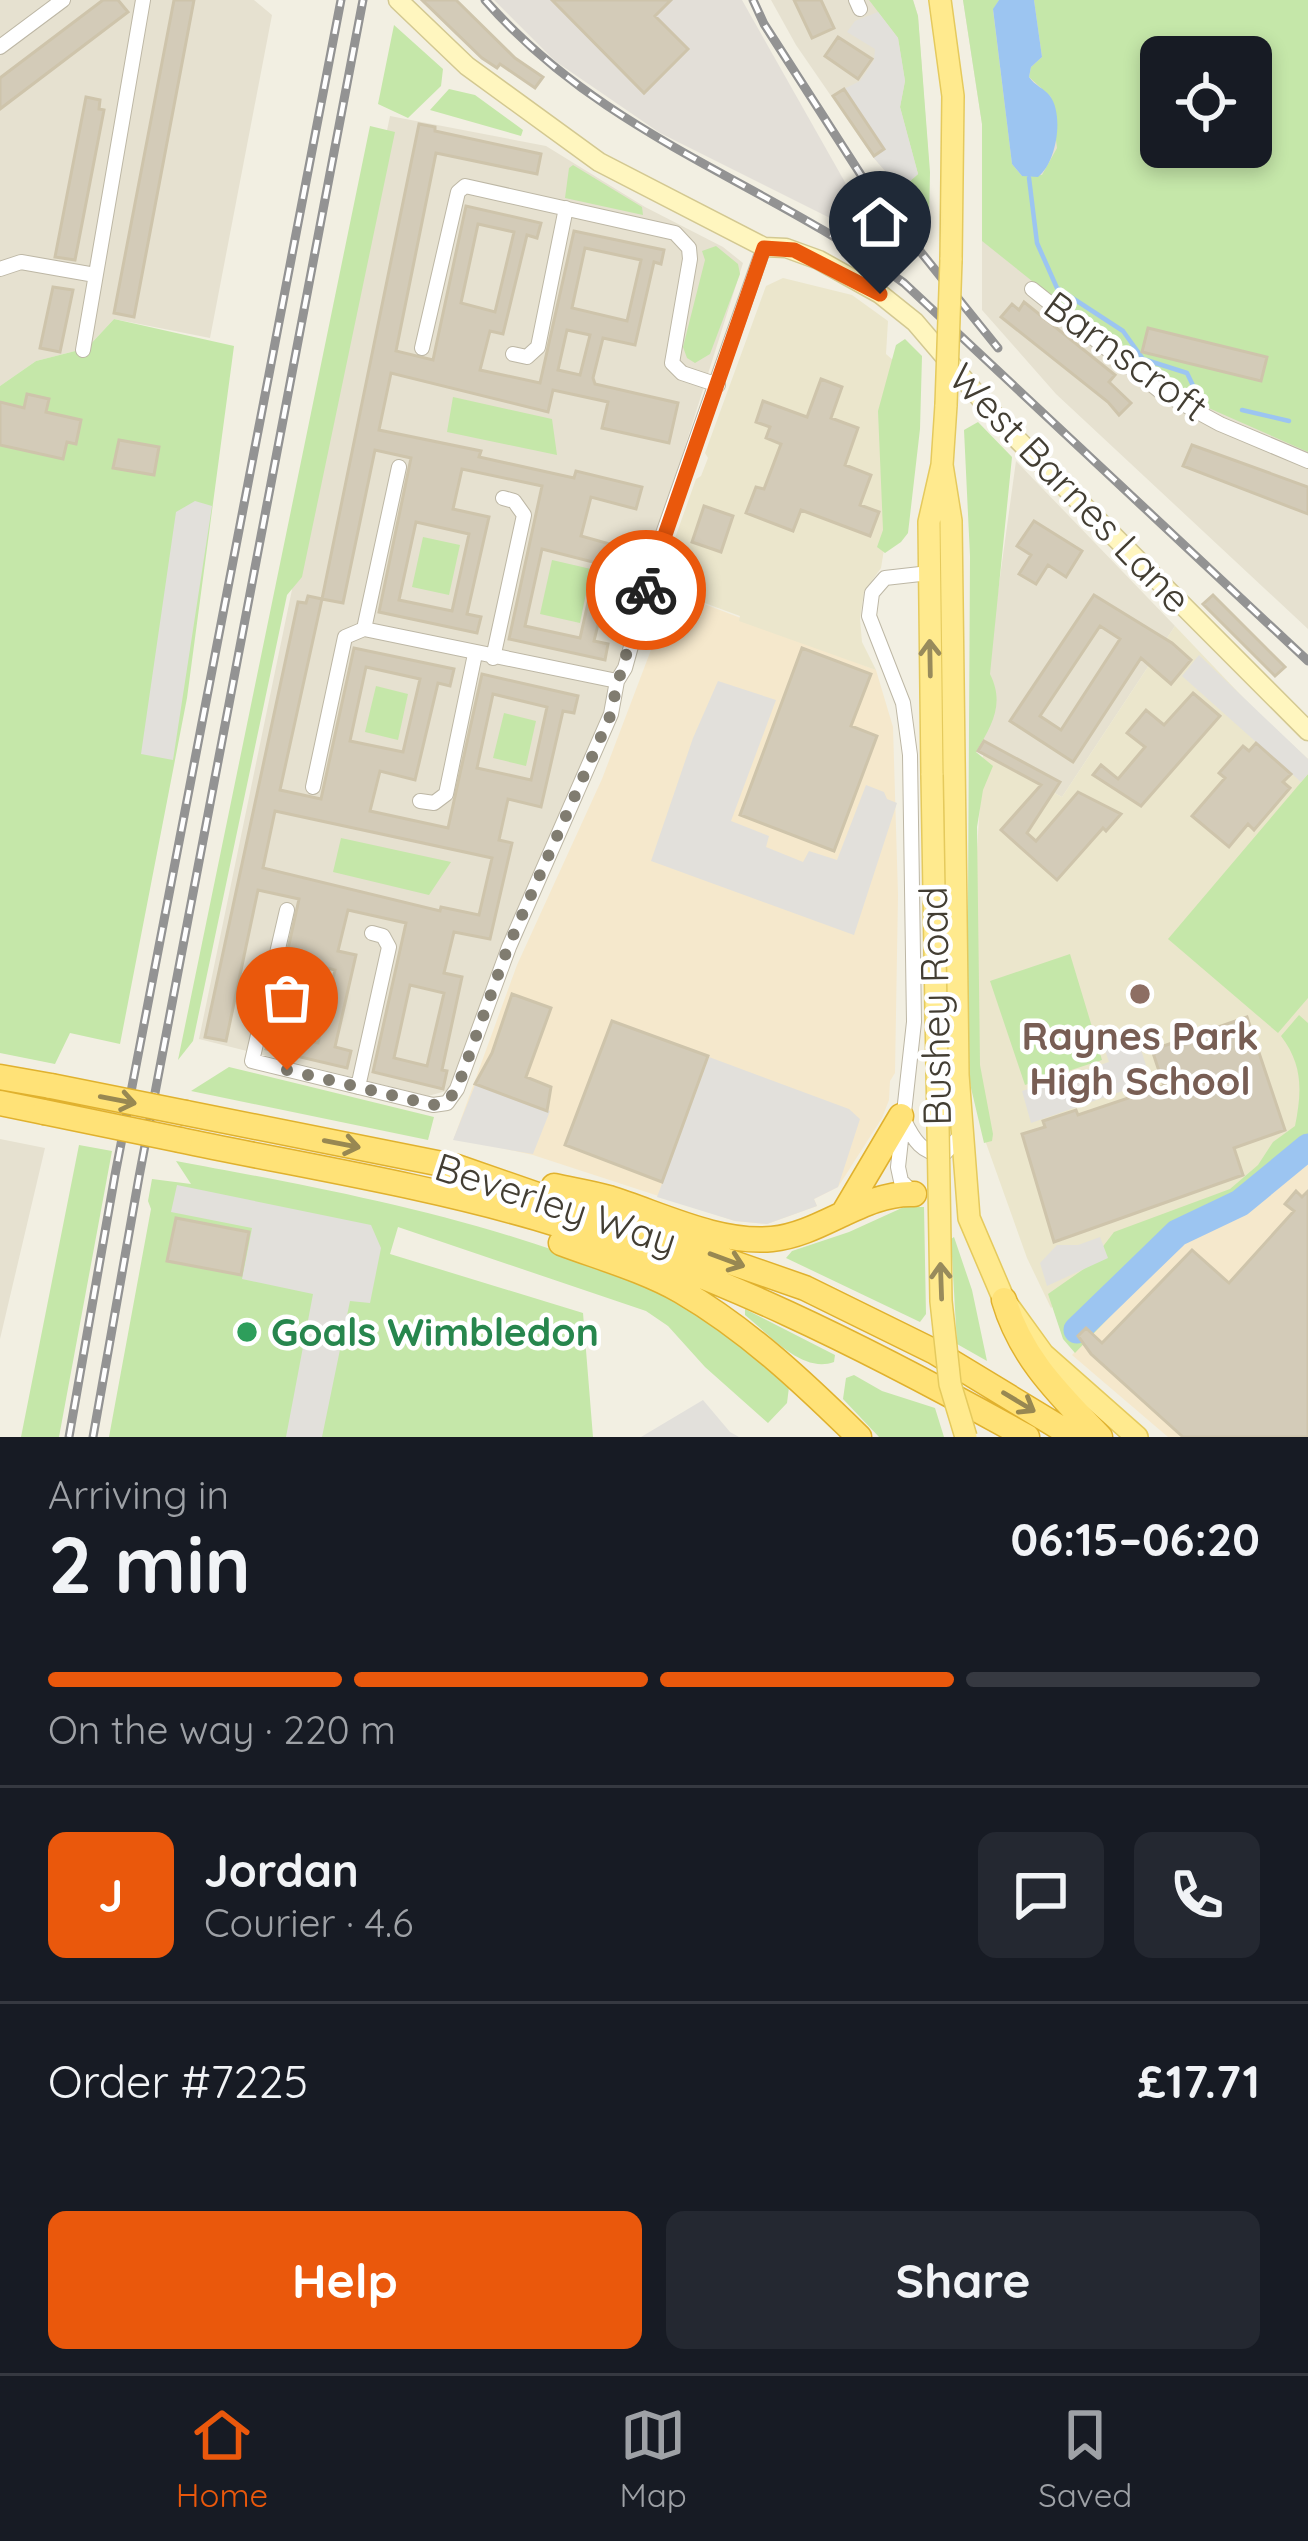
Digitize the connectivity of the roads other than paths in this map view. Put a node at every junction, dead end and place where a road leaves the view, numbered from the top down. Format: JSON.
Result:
{"nodes":[{"id":1,"x":63,"y":0,"type":"edge"},
{"id":2,"x":143,"y":0,"type":"edge"},
{"id":3,"x":398,"y":0,"type":"edge"},
{"id":4,"x":940,"y":0,"type":"edge"},
{"id":5,"x":0,"y":47,"type":"edge"},
{"id":6,"x":566,"y":208,"type":"junction"},
{"id":7,"x":764,"y":248,"type":"junction"},
{"id":8,"x":0,"y":269,"type":"edge"},
{"id":9,"x":94,"y":275,"type":"junction"},
{"id":10,"x":1032,"y":289,"type":"dead end"},
{"id":11,"x":422,"y":348,"type":"dead end"},
{"id":12,"x":83,"y":350,"type":"dead end"},
{"id":13,"x":513,"y":354,"type":"dead end"},
{"id":14,"x":718,"y":385,"type":"junction"},
{"id":15,"x":1308,"y":461,"type":"edge"},
{"id":16,"x":942,"y":465,"type":"junction"},
{"id":17,"x":399,"y":467,"type":"dead end"},
{"id":18,"x":503,"y":498,"type":"dead end"},
{"id":19,"x":929,"y":573,"type":"junction"},
{"id":20,"x":364,"y":629,"type":"junction"},
{"id":21,"x":475,"y":654,"type":"junction"},
{"id":22,"x":494,"y":658,"type":"junction"},
{"id":23,"x":617,"y":681,"type":"junction"},
{"id":24,"x":1308,"y":731,"type":"edge"},
{"id":25,"x":313,"y":787,"type":"dead end"},
{"id":26,"x":420,"y":801,"type":"dead end"},
{"id":27,"x":286,"y":910,"type":"dead end"},
{"id":28,"x":372,"y":933,"type":"dead end"},
{"id":29,"x":0,"y":1077,"type":"edge"},
{"id":30,"x":358,"y":1087,"type":"junction"},
{"id":31,"x":48,"y":1099,"type":"junction"},
{"id":32,"x":0,"y":1103,"type":"edge"},
{"id":33,"x":902,"y":1116,"type":"junction"},
{"id":34,"x":960,"y":1136,"type":"junction"},
{"id":35,"x":457,"y":1167,"type":"junction"},
{"id":36,"x":418,"y":1190,"type":"junction"},
{"id":37,"x":914,"y":1194,"type":"junction"},
{"id":38,"x":843,"y":1214,"type":"junction"},
{"id":39,"x":969,"y":1218,"type":"junction"},
{"id":40,"x":1004,"y":1300,"type":"junction"},
{"id":41,"x":859,"y":1437,"type":"edge"},
{"id":42,"x":966,"y":1437,"type":"edge"},
{"id":43,"x":1028,"y":1437,"type":"edge"},
{"id":44,"x":1075,"y":1437,"type":"edge"},
{"id":45,"x":1100,"y":1437,"type":"edge"},
{"id":46,"x":1137,"y":1437,"type":"edge"}],
"edges":[{"from":1,"to":5,"type":"street"},
{"from":2,"to":9,"type":"street"},
{"from":3,"to":7,"type":"main road","name":"West Barnes Lane"},
{"from":4,"to":16,"type":"main road","name":"Bushey Road","bridge":true},
{"from":6,"to":11,"type":"street"},
{"from":6,"to":13,"type":"street"},
{"from":6,"to":14,"type":"street"},
{"from":7,"to":14,"type":"street"},
{"from":7,"to":24,"type":"main road","name":"West Barnes Lane"},
{"from":8,"to":9,"type":"street"},
{"from":9,"to":12,"type":"street"},
{"from":10,"to":15,"type":"street","name":"Barnscroft"},
{"from":14,"to":23,"type":"street"},
{"from":16,"to":19,"type":"main road","name":"Bushey Road"},
{"from":16,"to":34,"type":"main road","name":"Bushey Road"},
{"from":17,"to":20,"type":"street"},
{"from":18,"to":22,"type":"street"},
{"from":19,"to":33,"type":"street","name":"Bushey Road"},
{"from":42,"to":19,"type":"main road","name":"Bushey Road","one_way":true,"bridge":true},
{"from":20,"to":21,"type":"street"},
{"from":20,"to":25,"type":"street"},
{"from":21,"to":22,"type":"street"},
{"from":21,"to":26,"type":"street"},
{"from":22,"to":23,"type":"street"},
{"from":23,"to":30,"type":"street"},
{"from":27,"to":30,"type":"street"},
{"from":28,"to":30,"type":"street"},
{"from":29,"to":31,"type":"highway","name":"Beverley Way"},
{"from":31,"to":32,"type":"highway","name":"Beverley Way"},
{"from":31,"to":35,"type":"highway","name":"Beverley Way","one_way":true,"bridge":true},
{"from":31,"to":36,"type":"highway","name":"Beverley Way","bridge":true},
{"from":33,"to":34,"type":"street"},
{"from":33,"to":37,"type":"street"},
{"from":33,"to":38,"type":"highway"},
{"from":34,"to":39,"type":"main road","name":"Bushey Road"},
{"from":35,"to":38,"type":"highway"},
{"from":35,"to":44,"type":"highway","name":"Beverley Way","one_way":true},
{"from":36,"to":41,"type":"highway"},
{"from":36,"to":43,"type":"highway","name":"Beverley Way"},
{"from":37,"to":38,"type":"highway"},
{"from":37,"to":39,"type":"main road"},
{"from":39,"to":40,"type":"main road"},
{"from":40,"to":45,"type":"highway"},
{"from":40,"to":46,"type":"main road"}]}
